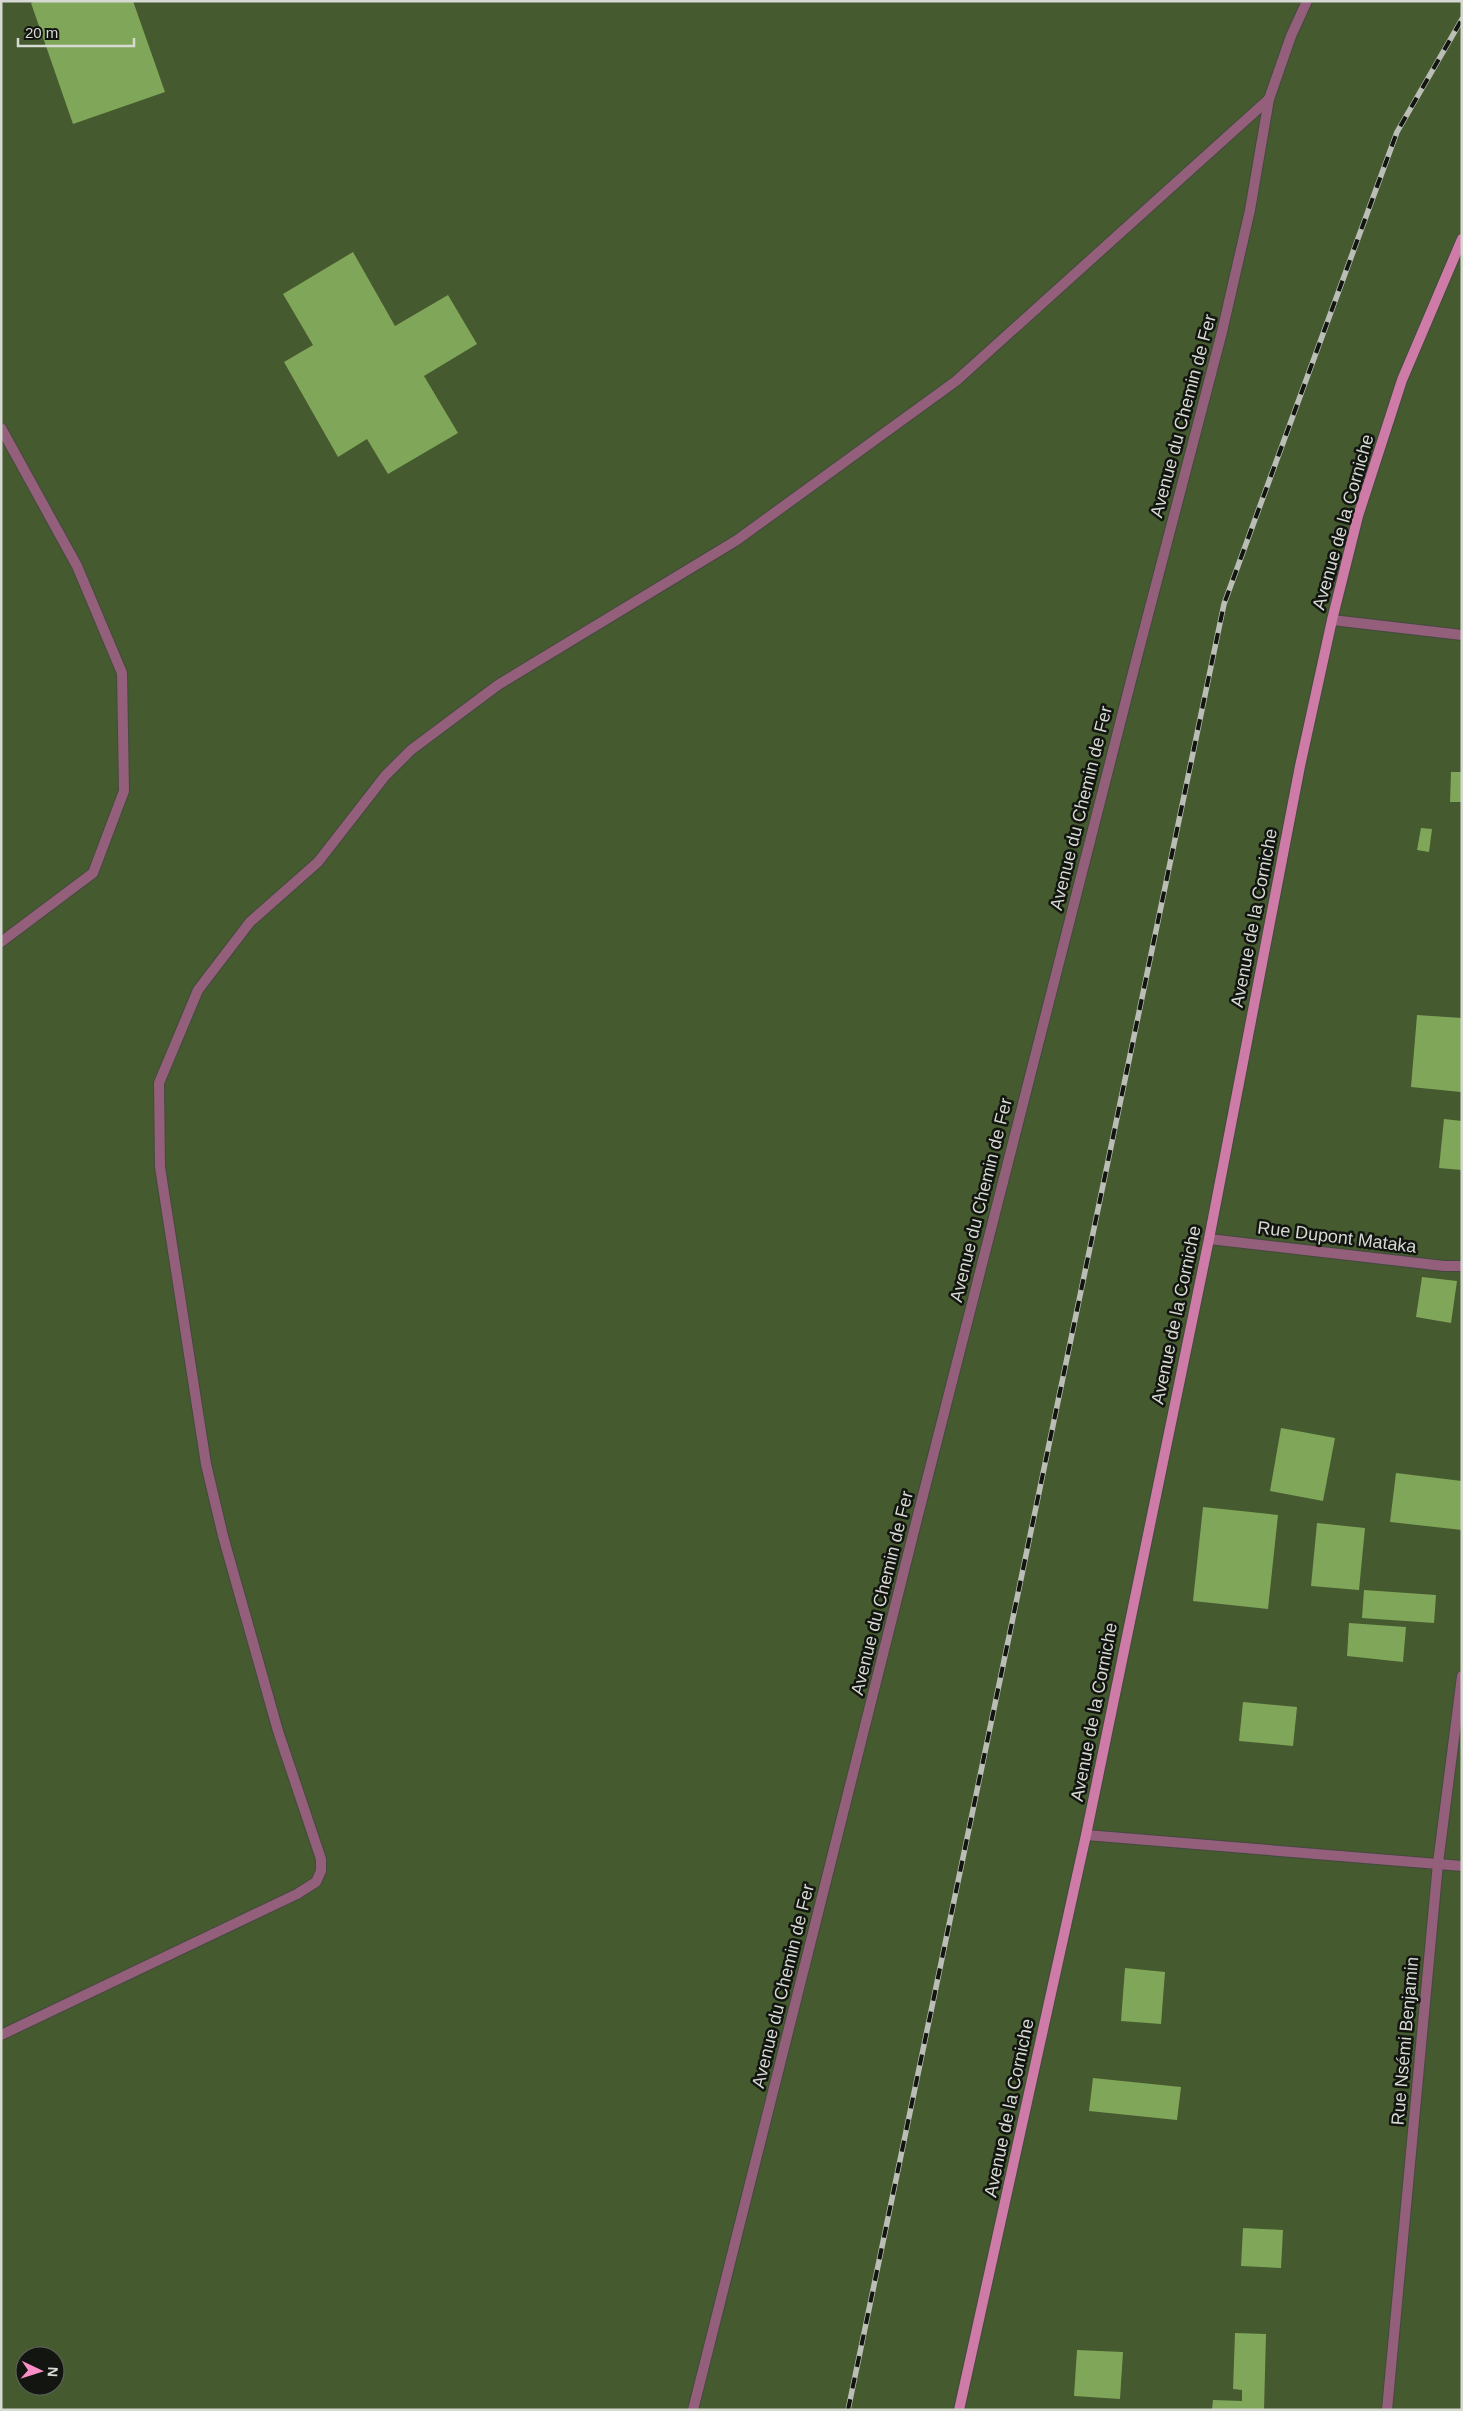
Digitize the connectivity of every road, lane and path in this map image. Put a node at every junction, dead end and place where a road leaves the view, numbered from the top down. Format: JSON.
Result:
{"nodes":[{"id":1,"x":1306,"y":1,"type":"edge"},
{"id":2,"x":1269,"y":99,"type":"junction"},
{"id":3,"x":1462,"y":239,"type":"edge"},
{"id":4,"x":1,"y":428,"type":"edge"},
{"id":5,"x":1332,"y":620,"type":"junction"},
{"id":6,"x":1462,"y":635,"type":"edge"},
{"id":7,"x":1,"y":942,"type":"edge"},
{"id":8,"x":1209,"y":1239,"type":"junction"},
{"id":9,"x":1462,"y":1266,"type":"edge"},
{"id":10,"x":1462,"y":1676,"type":"edge"},
{"id":11,"x":1086,"y":1835,"type":"junction"},
{"id":12,"x":1438,"y":1864,"type":"junction"},
{"id":13,"x":1462,"y":1866,"type":"edge"},
{"id":14,"x":1,"y":2035,"type":"edge"},
{"id":15,"x":693,"y":2410,"type":"edge"},
{"id":16,"x":959,"y":2410,"type":"edge"},
{"id":17,"x":1387,"y":2410,"type":"edge"}],
"edges":[{"from":1,"to":2,"type":"street","name":"Avenue du Chemin de Fer"},
{"from":2,"to":14,"type":"street"},
{"from":2,"to":15,"type":"street","name":"Avenue du Chemin de Fer"},
{"from":3,"to":5,"type":"street","name":"Avenue de la Corniche"},
{"from":4,"to":7,"type":"street"},
{"from":5,"to":6,"type":"street"},
{"from":5,"to":8,"type":"street","name":"Avenue de la Corniche"},
{"from":8,"to":9,"type":"street","name":"Rue Dupont Mataka"},
{"from":8,"to":11,"type":"street","name":"Avenue de la Corniche"},
{"from":10,"to":12,"type":"street","name":"Rue Nsémi Benjamin"},
{"from":11,"to":12,"type":"street"},
{"from":11,"to":16,"type":"street","name":"Avenue de la Corniche"},
{"from":12,"to":13,"type":"street"},
{"from":12,"to":17,"type":"street","name":"Rue Nsémi Benjamin"}]}
